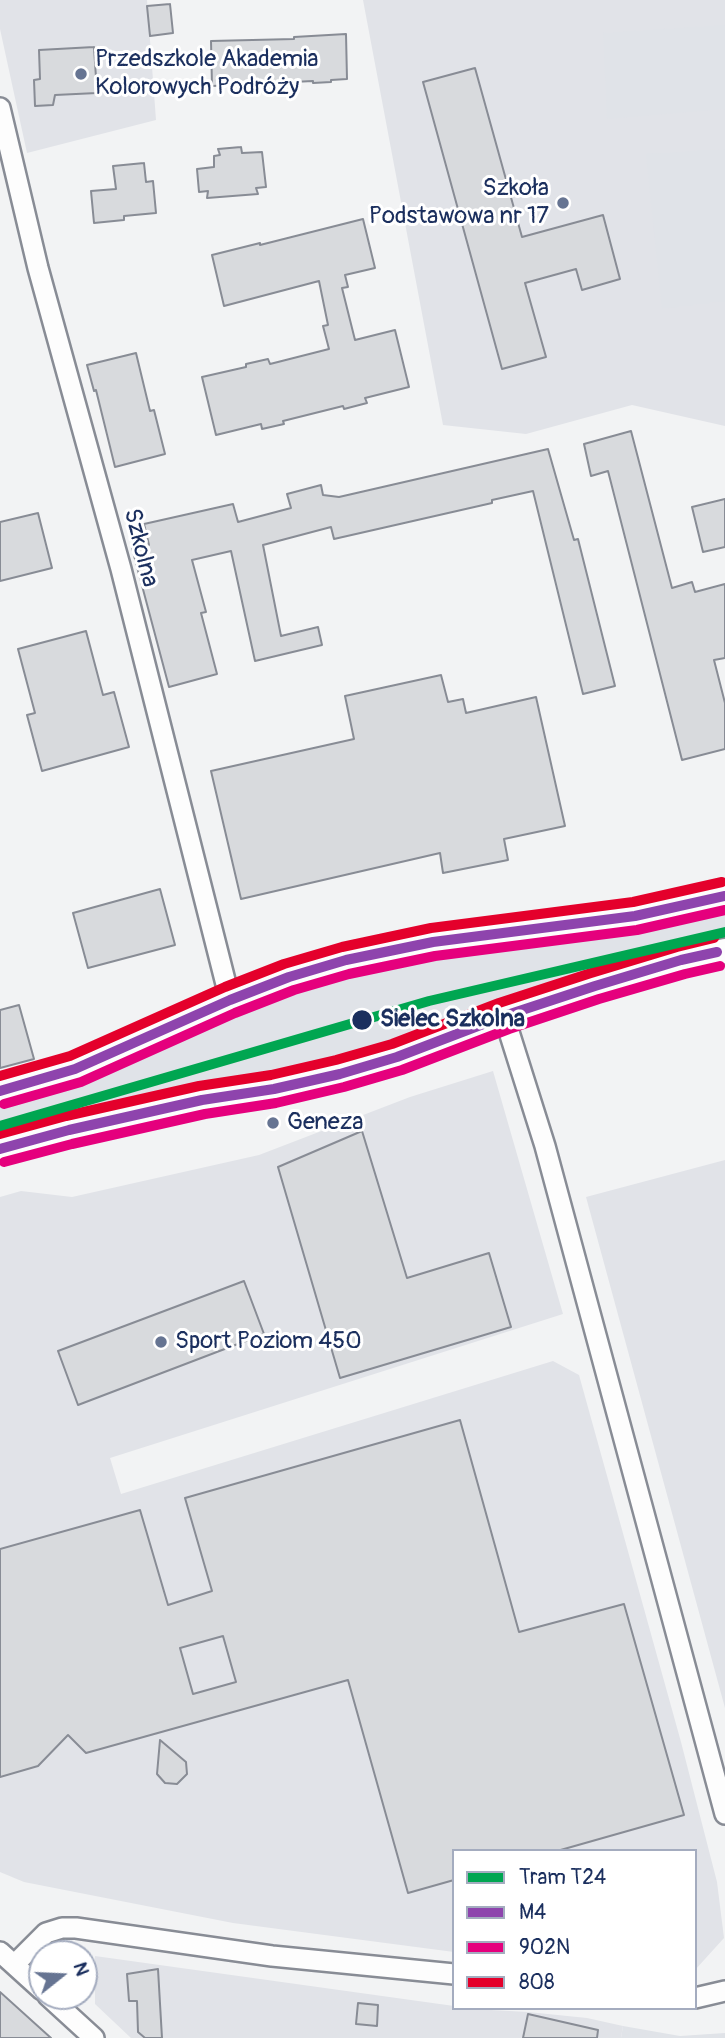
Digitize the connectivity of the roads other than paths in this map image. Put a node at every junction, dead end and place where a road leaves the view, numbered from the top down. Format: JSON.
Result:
{"nodes":[{"id":1,"x":0,"y":108,"type":"edge"},
{"id":2,"x":725,"y":896,"type":"edge"},
{"id":3,"x":725,"y":950,"type":"edge"},
{"id":4,"x":230,"y":1000,"type":"junction"},
{"id":5,"x":504,"y":1016,"type":"junction"},
{"id":6,"x":0,"y":1091,"type":"edge"},
{"id":7,"x":0,"y":1149,"type":"edge"},
{"id":8,"x":725,"y":1814,"type":"edge"},
{"id":9,"x":7,"y":1958,"type":"edge"},
{"id":10,"x":452,"y":1974,"type":"edge"},
{"id":11,"x":28,"y":1977,"type":"edge"},
{"id":12,"x":725,"y":1991,"type":"edge"},
{"id":13,"x":697,"y":1998,"type":"edge"},
{"id":14,"x":63,"y":2010,"type":"edge"},
{"id":15,"x":94,"y":2038,"type":"edge"}],
"edges":[{"from":1,"to":4,"type":"street","name":"Szkolna"},
{"from":2,"to":4,"type":"street"},
{"from":3,"to":5,"type":"street"},
{"from":4,"to":6,"type":"street"},
{"from":5,"to":7,"type":"street"},
{"from":5,"to":8,"type":"street"},
{"from":9,"to":10,"type":"street"},
{"from":9,"to":11,"type":"street"},
{"from":12,"to":13,"type":"street"},
{"from":14,"to":15,"type":"street"}]}
